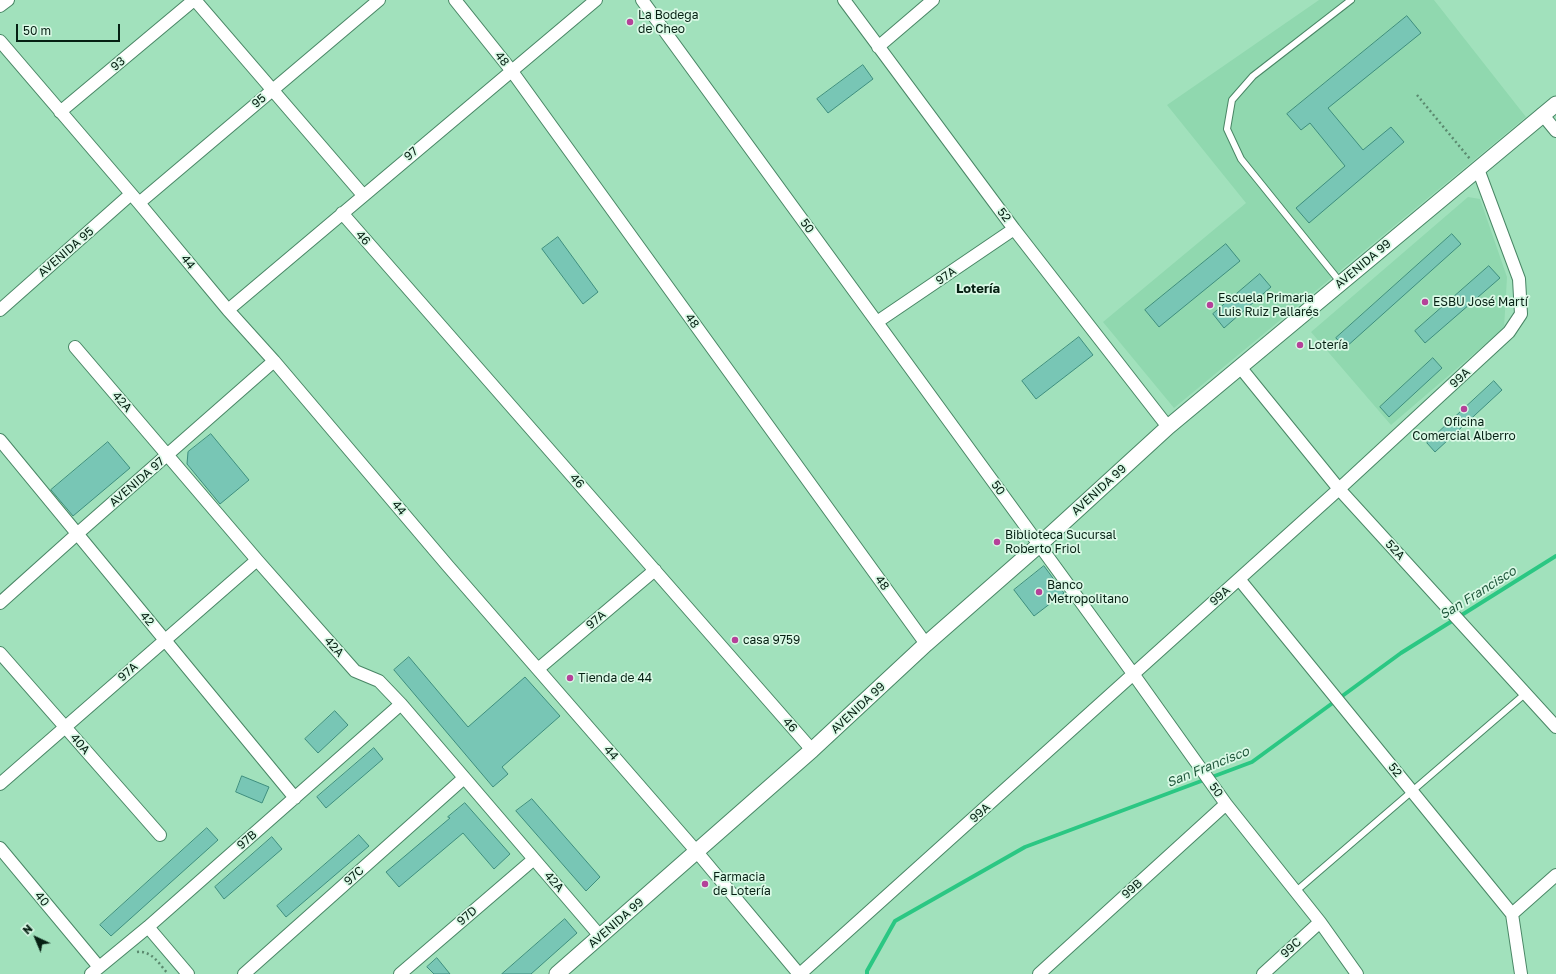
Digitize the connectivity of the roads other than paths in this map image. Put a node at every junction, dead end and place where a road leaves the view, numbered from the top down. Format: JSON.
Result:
{"nodes":[{"id":1,"x":8,"y":0,"type":"edge"},
{"id":2,"x":195,"y":0,"type":"edge"},
{"id":3,"x":379,"y":0,"type":"edge"},
{"id":4,"x":455,"y":0,"type":"edge"},
{"id":5,"x":596,"y":0,"type":"edge"},
{"id":6,"x":642,"y":0,"type":"edge"},
{"id":7,"x":844,"y":0,"type":"edge"},
{"id":8,"x":933,"y":0,"type":"edge"},
{"id":9,"x":1351,"y":0,"type":"edge"},
{"id":10,"x":0,"y":6,"type":"edge"},
{"id":11,"x":0,"y":41,"type":"edge"},
{"id":12,"x":878,"y":47,"type":"junction"},
{"id":13,"x":510,"y":70,"type":"junction"},
{"id":14,"x":273,"y":90,"type":"junction"},
{"id":15,"x":1556,"y":104,"type":"edge"},
{"id":16,"x":60,"y":112,"type":"junction"},
{"id":17,"x":1542,"y":114,"type":"junction"},
{"id":18,"x":1556,"y":131,"type":"edge"},
{"id":19,"x":1478,"y":169,"type":"junction"},
{"id":20,"x":363,"y":195,"type":"junction"},
{"id":21,"x":135,"y":198,"type":"junction"},
{"id":22,"x":342,"y":213,"type":"junction"},
{"id":23,"x":1014,"y":229,"type":"junction"},
{"id":24,"x":1341,"y":282,"type":"junction"},
{"id":25,"x":0,"y":310,"type":"edge"},
{"id":26,"x":228,"y":310,"type":"junction"},
{"id":27,"x":877,"y":322,"type":"junction"},
{"id":28,"x":75,"y":347,"type":"dead end"},
{"id":29,"x":274,"y":361,"type":"junction"},
{"id":30,"x":1240,"y":367,"type":"junction"},
{"id":31,"x":1168,"y":428,"type":"junction"},
{"id":32,"x":0,"y":440,"type":"edge"},
{"id":33,"x":168,"y":454,"type":"junction"},
{"id":34,"x":1339,"y":489,"type":"junction"},
{"id":35,"x":77,"y":534,"type":"junction"},
{"id":36,"x":1039,"y":545,"type":"junction"},
{"id":37,"x":257,"y":560,"type":"junction"},
{"id":38,"x":655,"y":570,"type":"junction"},
{"id":39,"x":1239,"y":579,"type":"junction"},
{"id":40,"x":0,"y":603,"type":"edge"},
{"id":41,"x":165,"y":640,"type":"junction"},
{"id":42,"x":926,"y":644,"type":"junction"},
{"id":43,"x":0,"y":653,"type":"edge"},
{"id":44,"x":538,"y":669,"type":"junction"},
{"id":45,"x":1134,"y":675,"type":"junction"},
{"id":46,"x":1526,"y":693,"type":"junction"},
{"id":47,"x":401,"y":704,"type":"junction"},
{"id":48,"x":65,"y":727,"type":"junction"},
{"id":49,"x":1556,"y":727,"type":"edge"},
{"id":50,"x":812,"y":750,"type":"junction"},
{"id":51,"x":464,"y":778,"type":"junction"},
{"id":52,"x":0,"y":784,"type":"edge"},
{"id":53,"x":1413,"y":792,"type":"junction"},
{"id":54,"x":295,"y":798,"type":"junction"},
{"id":55,"x":1226,"y":804,"type":"junction"},
{"id":56,"x":160,"y":835,"type":"dead end"},
{"id":57,"x":0,"y":848,"type":"edge"},
{"id":58,"x":697,"y":852,"type":"junction"},
{"id":59,"x":534,"y":859,"type":"junction"},
{"id":60,"x":1556,"y":875,"type":"edge"},
{"id":61,"x":1295,"y":892,"type":"junction"},
{"id":62,"x":1512,"y":914,"type":"junction"},
{"id":63,"x":1320,"y":922,"type":"junction"},
{"id":64,"x":148,"y":927,"type":"junction"},
{"id":65,"x":600,"y":936,"type":"junction"},
{"id":66,"x":95,"y":971,"type":"edge"},
{"id":67,"x":188,"y":974,"type":"edge"},
{"id":68,"x":244,"y":974,"type":"edge"},
{"id":69,"x":400,"y":974,"type":"edge"},
{"id":70,"x":557,"y":974,"type":"edge"},
{"id":71,"x":799,"y":974,"type":"edge"},
{"id":72,"x":1039,"y":974,"type":"edge"},
{"id":73,"x":1263,"y":974,"type":"edge"},
{"id":74,"x":1357,"y":974,"type":"edge"},
{"id":75,"x":1521,"y":974,"type":"edge"}],
"edges":[{"from":1,"to":10,"type":"street"},
{"from":2,"to":14,"type":"street"},
{"from":2,"to":16,"type":"street","name":"93"},
{"from":3,"to":14,"type":"street","name":"95"},
{"from":4,"to":13,"type":"street","name":"48"},
{"from":5,"to":13,"type":"street","name":"97"},
{"from":6,"to":27,"type":"street","name":"50"},
{"from":7,"to":12,"type":"street","name":"52"},
{"from":8,"to":12,"type":"street"},
{"from":9,"to":24,"type":"lane"},
{"from":11,"to":16,"type":"street","name":"44"},
{"from":12,"to":23,"type":"street","name":"52"},
{"from":13,"to":20,"type":"street","name":"97"},
{"from":13,"to":42,"type":"street","name":"48"},
{"from":14,"to":20,"type":"street"},
{"from":14,"to":21,"type":"street","name":"95"},
{"from":15,"to":17,"type":"street","name":"AVENIDA 99"},
{"from":16,"to":21,"type":"street","name":"44"},
{"from":17,"to":18,"type":"street"},
{"from":17,"to":19,"type":"street","name":"AVENIDA 99"},
{"from":19,"to":24,"type":"street","name":"AVENIDA 99"},
{"from":19,"to":34,"type":"street","name":"99A"},
{"from":20,"to":22,"type":"street","name":"97"},
{"from":21,"to":25,"type":"street","name":"AVENIDA 95"},
{"from":21,"to":26,"type":"street","name":"44"},
{"from":22,"to":26,"type":"street","name":"97"},
{"from":22,"to":38,"type":"street","name":"46"},
{"from":23,"to":27,"type":"street","name":"97A"},
{"from":23,"to":31,"type":"street","name":"52"},
{"from":24,"to":30,"type":"street","name":"AVENIDA 99"},
{"from":26,"to":29,"type":"street","name":"44"},
{"from":27,"to":36,"type":"street","name":"50"},
{"from":28,"to":33,"type":"street","name":"42A"},
{"from":29,"to":33,"type":"street","name":"AVENIDA 97"},
{"from":29,"to":44,"type":"street","name":"44"},
{"from":30,"to":31,"type":"street","name":"AVENIDA 99"},
{"from":30,"to":34,"type":"street","name":"52A"},
{"from":31,"to":36,"type":"street","name":"AVENIDA 99"},
{"from":32,"to":35,"type":"street","name":"42"},
{"from":33,"to":35,"type":"street","name":"AVENIDA 97"},
{"from":33,"to":37,"type":"street","name":"42A"},
{"from":34,"to":39,"type":"street","name":"99A"},
{"from":34,"to":46,"type":"street","name":"52A"},
{"from":35,"to":40,"type":"street","name":"AVENIDA 97"},
{"from":35,"to":41,"type":"street","name":"42"},
{"from":36,"to":42,"type":"street","name":"AVENIDA 99"},
{"from":36,"to":45,"type":"street","name":"50"},
{"from":37,"to":41,"type":"street","name":"97A"},
{"from":37,"to":47,"type":"street","name":"42A"},
{"from":38,"to":44,"type":"street","name":"97A"},
{"from":38,"to":50,"type":"street","name":"46"},
{"from":39,"to":45,"type":"street","name":"99A"},
{"from":39,"to":53,"type":"street","name":"52"},
{"from":41,"to":48,"type":"street","name":"97A"},
{"from":41,"to":54,"type":"street","name":"42"},
{"from":42,"to":50,"type":"street","name":"AVENIDA 99"},
{"from":43,"to":48,"type":"street","name":"40A"},
{"from":44,"to":58,"type":"street","name":"44"},
{"from":45,"to":55,"type":"street","name":"50"},
{"from":45,"to":71,"type":"street","name":"99A"},
{"from":46,"to":49,"type":"street","name":"52A"},
{"from":46,"to":53,"type":"lane"},
{"from":47,"to":51,"type":"street","name":"42A"},
{"from":47,"to":54,"type":"street","name":"97B"},
{"from":48,"to":52,"type":"street","name":"97A"},
{"from":48,"to":56,"type":"street","name":"40A"},
{"from":50,"to":58,"type":"street","name":"AVENIDA 99"},
{"from":51,"to":59,"type":"street","name":"42A"},
{"from":51,"to":68,"type":"street","name":"97C"},
{"from":53,"to":61,"type":"lane"},
{"from":53,"to":62,"type":"street","name":"52"},
{"from":54,"to":64,"type":"street","name":"97B"},
{"from":55,"to":61,"type":"street","name":"50"},
{"from":55,"to":72,"type":"street","name":"99B"},
{"from":57,"to":66,"type":"street","name":"40"},
{"from":58,"to":65,"type":"street","name":"AVENIDA 99"},
{"from":58,"to":71,"type":"street","name":"44"},
{"from":59,"to":65,"type":"street","name":"42A"},
{"from":59,"to":69,"type":"street","name":"97D"},
{"from":60,"to":62,"type":"street"},
{"from":61,"to":63,"type":"street","name":"50"},
{"from":62,"to":75,"type":"street"},
{"from":63,"to":73,"type":"street","name":"99C"},
{"from":63,"to":74,"type":"street","name":"50"},
{"from":64,"to":66,"type":"street","name":"97B"},
{"from":64,"to":67,"type":"street"},
{"from":65,"to":70,"type":"street","name":"AVENIDA 99"}]}
